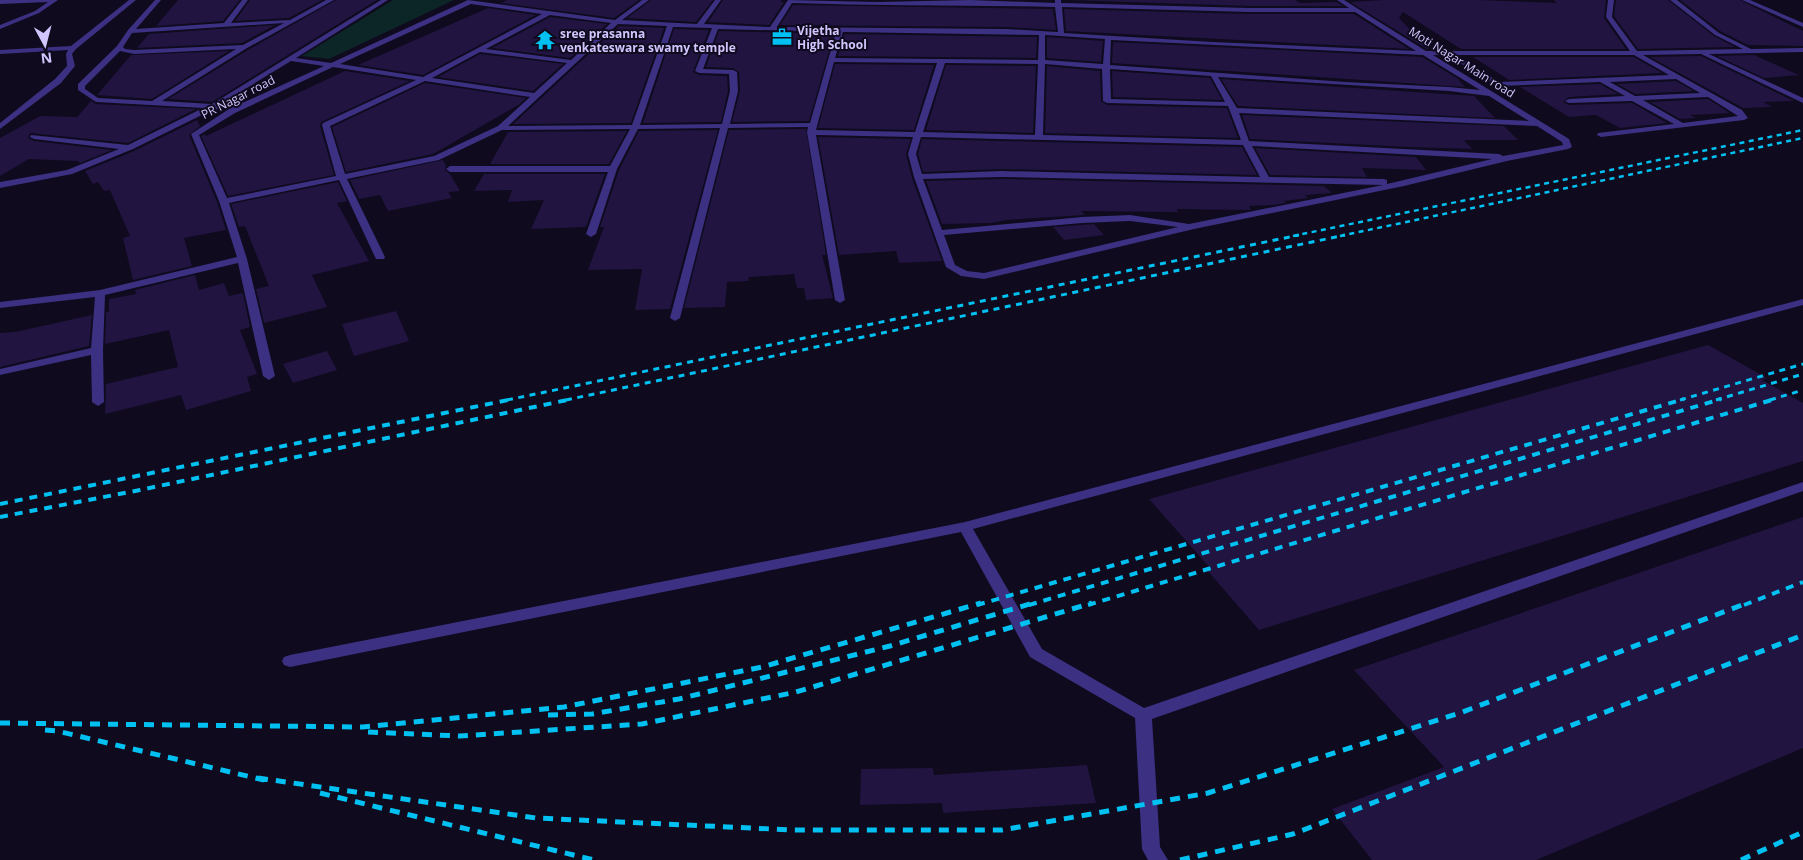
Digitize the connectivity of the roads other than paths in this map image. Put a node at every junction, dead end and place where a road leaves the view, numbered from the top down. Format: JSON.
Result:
{"nodes":[{"id":1,"x":55,"y":0,"type":"edge"},
{"id":2,"x":133,"y":0,"type":"edge"},
{"id":3,"x":158,"y":0,"type":"edge"},
{"id":4,"x":245,"y":0,"type":"edge"},
{"id":5,"x":331,"y":0,"type":"edge"},
{"id":6,"x":385,"y":0,"type":"edge"},
{"id":7,"x":646,"y":0,"type":"edge"},
{"id":8,"x":718,"y":0,"type":"edge"},
{"id":9,"x":790,"y":0,"type":"edge"},
{"id":10,"x":1244,"y":0,"type":"edge"},
{"id":11,"x":1340,"y":0,"type":"edge"},
{"id":12,"x":1611,"y":0,"type":"edge"},
{"id":13,"x":1673,"y":0,"type":"edge"},
{"id":14,"x":1745,"y":0,"type":"edge"},
{"id":15,"x":471,"y":1,"type":"edge"},
{"id":16,"x":967,"y":1,"type":"edge"},
{"id":17,"x":0,"y":2,"type":"edge"},
{"id":18,"x":885,"y":2,"type":"edge"},
{"id":19,"x":1057,"y":2,"type":"edge"},
{"id":20,"x":1151,"y":4,"type":"edge"},
{"id":21,"x":1250,"y":10,"type":"junction"},
{"id":22,"x":1358,"y":10,"type":"junction"},
{"id":23,"x":549,"y":13,"type":"junction"},
{"id":24,"x":292,"y":21,"type":"junction"},
{"id":25,"x":616,"y":22,"type":"junction"},
{"id":26,"x":671,"y":24,"type":"junction"},
{"id":27,"x":1803,"y":24,"type":"edge"},
{"id":28,"x":226,"y":25,"type":"junction"},
{"id":29,"x":699,"y":26,"type":"junction"},
{"id":30,"x":716,"y":26,"type":"junction"},
{"id":31,"x":0,"y":28,"type":"edge"},
{"id":32,"x":772,"y":29,"type":"junction"},
{"id":33,"x":840,"y":29,"type":"junction"},
{"id":34,"x":130,"y":31,"type":"junction"},
{"id":35,"x":1042,"y":32,"type":"junction"},
{"id":36,"x":1061,"y":34,"type":"junction"},
{"id":37,"x":1108,"y":38,"type":"junction"},
{"id":38,"x":120,"y":47,"type":"junction"},
{"id":39,"x":245,"y":47,"type":"junction"},
{"id":40,"x":73,"y":48,"type":"junction"},
{"id":41,"x":478,"y":50,"type":"junction"},
{"id":42,"x":1751,"y":51,"type":"junction"},
{"id":43,"x":1801,"y":51,"type":"edge"},
{"id":44,"x":0,"y":52,"type":"edge"},
{"id":45,"x":1424,"y":52,"type":"junction"},
{"id":46,"x":1700,"y":52,"type":"junction"},
{"id":47,"x":1448,"y":53,"type":"junction"},
{"id":48,"x":1635,"y":53,"type":"junction"},
{"id":49,"x":290,"y":60,"type":"junction"},
{"id":50,"x":830,"y":60,"type":"junction"},
{"id":51,"x":942,"y":60,"type":"junction"},
{"id":52,"x":573,"y":62,"type":"junction"},
{"id":53,"x":1040,"y":62,"type":"junction"},
{"id":54,"x":333,"y":64,"type":"junction"},
{"id":55,"x":1106,"y":66,"type":"junction"},
{"id":56,"x":1214,"y":76,"type":"junction"},
{"id":57,"x":1676,"y":77,"type":"junction"},
{"id":58,"x":424,"y":79,"type":"junction"},
{"id":59,"x":1600,"y":79,"type":"junction"},
{"id":60,"x":1493,"y":94,"type":"junction"},
{"id":61,"x":1708,"y":95,"type":"junction"},
{"id":62,"x":536,"y":96,"type":"junction"},
{"id":63,"x":1634,"y":98,"type":"junction"},
{"id":64,"x":1569,"y":101,"type":"dead end"},
{"id":65,"x":1803,"y":101,"type":"edge"},
{"id":66,"x":153,"y":103,"type":"junction"},
{"id":67,"x":213,"y":106,"type":"junction"},
{"id":68,"x":1232,"y":107,"type":"junction"},
{"id":69,"x":232,"y":111,"type":"junction"},
{"id":70,"x":1540,"y":124,"type":"junction"},
{"id":71,"x":635,"y":126,"type":"junction"},
{"id":72,"x":726,"y":126,"type":"junction"},
{"id":73,"x":1683,"y":126,"type":"junction"},
{"id":74,"x":0,"y":127,"type":"edge"},
{"id":75,"x":501,"y":128,"type":"junction"},
{"id":76,"x":812,"y":129,"type":"junction"},
{"id":77,"x":918,"y":133,"type":"junction"},
{"id":78,"x":1601,"y":135,"type":"dead end"},
{"id":79,"x":34,"y":137,"type":"dead end"},
{"id":80,"x":1039,"y":137,"type":"junction"},
{"id":81,"x":1246,"y":143,"type":"junction"},
{"id":82,"x":130,"y":147,"type":"junction"},
{"id":83,"x":1507,"y":158,"type":"junction"},
{"id":84,"x":450,"y":169,"type":"dead end"},
{"id":85,"x":614,"y":169,"type":"junction"},
{"id":86,"x":341,"y":176,"type":"junction"},
{"id":87,"x":918,"y":177,"type":"junction"},
{"id":88,"x":1266,"y":179,"type":"junction"},
{"id":89,"x":1404,"y":183,"type":"junction"},
{"id":90,"x":0,"y":185,"type":"edge"},
{"id":91,"x":224,"y":201,"type":"junction"},
{"id":92,"x":1194,"y":226,"type":"junction"},
{"id":93,"x":939,"y":233,"type":"junction"},
{"id":94,"x":591,"y":234,"type":"dead end"},
{"id":95,"x":380,"y":257,"type":"dead end"},
{"id":96,"x":242,"y":259,"type":"junction"},
{"id":97,"x":100,"y":293,"type":"junction"},
{"id":98,"x":840,"y":300,"type":"dead end"},
{"id":99,"x":1803,"y":302,"type":"edge"},
{"id":100,"x":0,"y":305,"type":"edge"},
{"id":101,"x":675,"y":318,"type":"dead end"},
{"id":102,"x":97,"y":350,"type":"junction"},
{"id":103,"x":0,"y":372,"type":"edge"},
{"id":104,"x":269,"y":376,"type":"dead end"},
{"id":105,"x":98,"y":402,"type":"dead end"},
{"id":106,"x":1803,"y":486,"type":"edge"},
{"id":107,"x":965,"y":527,"type":"junction"},
{"id":108,"x":290,"y":661,"type":"dead end"},
{"id":109,"x":1143,"y":714,"type":"junction"},
{"id":110,"x":1159,"y":860,"type":"edge"}],
"edges":[{"from":1,"to":17,"type":"street"},
{"from":1,"to":31,"type":"street"},
{"from":2,"to":40,"type":"street"},
{"from":3,"to":34,"type":"street"},
{"from":4,"to":28,"type":"street"},
{"from":5,"to":24,"type":"street"},
{"from":6,"to":49,"type":"street"},
{"from":7,"to":25,"type":"street"},
{"from":8,"to":29,"type":"street"},
{"from":9,"to":18,"type":"street"},
{"from":9,"to":32,"type":"street"},
{"from":10,"to":21,"type":"street"},
{"from":11,"to":22,"type":"street","name":"Moti Nagar Main road"},
{"from":12,"to":48,"type":"street"},
{"from":13,"to":42,"type":"street"},
{"from":14,"to":27,"type":"street"},
{"from":15,"to":23,"type":"street"},
{"from":15,"to":54,"type":"street","name":"PR Nagar road"},
{"from":16,"to":18,"type":"street"},
{"from":16,"to":19,"type":"street"},
{"from":19,"to":20,"type":"street"},
{"from":19,"to":36,"type":"street"},
{"from":20,"to":21,"type":"street"},
{"from":21,"to":22,"type":"street"},
{"from":22,"to":45,"type":"street","name":"Moti Nagar Main road"},
{"from":23,"to":25,"type":"street"},
{"from":23,"to":41,"type":"street"},
{"from":24,"to":28,"type":"street"},
{"from":24,"to":39,"type":"street"},
{"from":25,"to":26,"type":"street"},
{"from":25,"to":52,"type":"street"},
{"from":26,"to":29,"type":"street"},
{"from":26,"to":71,"type":"street"},
{"from":28,"to":34,"type":"street"},
{"from":29,"to":30,"type":"street"},
{"from":30,"to":32,"type":"street"},
{"from":30,"to":72,"type":"street"},
{"from":32,"to":33,"type":"street"},
{"from":33,"to":35,"type":"street"},
{"from":33,"to":50,"type":"street"},
{"from":34,"to":38,"type":"street"},
{"from":35,"to":36,"type":"street"},
{"from":35,"to":53,"type":"street"},
{"from":36,"to":37,"type":"street"},
{"from":37,"to":45,"type":"street"},
{"from":37,"to":55,"type":"street"},
{"from":38,"to":39,"type":"street"},
{"from":38,"to":66,"type":"street"},
{"from":39,"to":66,"type":"street"},
{"from":40,"to":44,"type":"street"},
{"from":40,"to":74,"type":"street"},
{"from":41,"to":52,"type":"street"},
{"from":41,"to":58,"type":"street"},
{"from":42,"to":43,"type":"street"},
{"from":42,"to":46,"type":"street"},
{"from":45,"to":47,"type":"street"},
{"from":45,"to":60,"type":"street","name":"Moti Nagar Main road"},
{"from":46,"to":48,"type":"street"},
{"from":46,"to":65,"type":"street"},
{"from":47,"to":48,"type":"street"},
{"from":47,"to":59,"type":"street"},
{"from":48,"to":57,"type":"street"},
{"from":49,"to":54,"type":"street"},
{"from":49,"to":67,"type":"street"},
{"from":50,"to":51,"type":"street"},
{"from":50,"to":76,"type":"street"},
{"from":51,"to":53,"type":"street"},
{"from":51,"to":77,"type":"street"},
{"from":52,"to":62,"type":"street"},
{"from":53,"to":55,"type":"street"},
{"from":53,"to":80,"type":"street"},
{"from":54,"to":58,"type":"street"},
{"from":54,"to":69,"type":"street","name":"PR Nagar road"},
{"from":55,"to":56,"type":"street"},
{"from":55,"to":68,"type":"street"},
{"from":56,"to":60,"type":"street"},
{"from":56,"to":68,"type":"street"},
{"from":57,"to":59,"type":"street"},
{"from":57,"to":61,"type":"street"},
{"from":58,"to":62,"type":"street"},
{"from":58,"to":86,"type":"street"},
{"from":59,"to":63,"type":"street"},
{"from":60,"to":70,"type":"street","name":"Moti Nagar Main road"},
{"from":61,"to":63,"type":"street"},
{"from":61,"to":73,"type":"street"},
{"from":62,"to":75,"type":"street"},
{"from":63,"to":64,"type":"street"},
{"from":63,"to":73,"type":"street"},
{"from":66,"to":67,"type":"street"},
{"from":67,"to":69,"type":"street"},
{"from":67,"to":82,"type":"street"},
{"from":68,"to":70,"type":"street"},
{"from":68,"to":81,"type":"street"},
{"from":69,"to":91,"type":"street","name":"PR Nagar road"},
{"from":70,"to":83,"type":"street","name":"Moti Nagar Main road"},
{"from":71,"to":72,"type":"street"},
{"from":71,"to":75,"type":"street"},
{"from":71,"to":85,"type":"street"},
{"from":72,"to":76,"type":"street"},
{"from":72,"to":101,"type":"street"},
{"from":73,"to":78,"type":"street"},
{"from":75,"to":86,"type":"street"},
{"from":76,"to":77,"type":"street"},
{"from":76,"to":98,"type":"street"},
{"from":77,"to":80,"type":"street"},
{"from":77,"to":87,"type":"street"},
{"from":79,"to":82,"type":"street"},
{"from":80,"to":81,"type":"street"},
{"from":81,"to":83,"type":"street"},
{"from":81,"to":88,"type":"street"},
{"from":82,"to":90,"type":"street"},
{"from":83,"to":89,"type":"street"},
{"from":84,"to":85,"type":"street"},
{"from":85,"to":94,"type":"street"},
{"from":86,"to":91,"type":"street"},
{"from":86,"to":95,"type":"street"},
{"from":87,"to":88,"type":"street"},
{"from":87,"to":93,"type":"street"},
{"from":88,"to":89,"type":"street"},
{"from":89,"to":92,"type":"street"},
{"from":91,"to":96,"type":"street","name":"PR Nagar road"},
{"from":92,"to":93,"type":"street"},
{"from":92,"to":93,"type":"street"},
{"from":96,"to":97,"type":"street"},
{"from":96,"to":104,"type":"street","name":"PR Nagar road"},
{"from":97,"to":100,"type":"street"},
{"from":97,"to":102,"type":"street"},
{"from":99,"to":107,"type":"street"},
{"from":102,"to":103,"type":"street"},
{"from":102,"to":105,"type":"street"},
{"from":106,"to":109,"type":"street"},
{"from":107,"to":108,"type":"street"},
{"from":107,"to":109,"type":"street"},
{"from":109,"to":110,"type":"street"}]}
